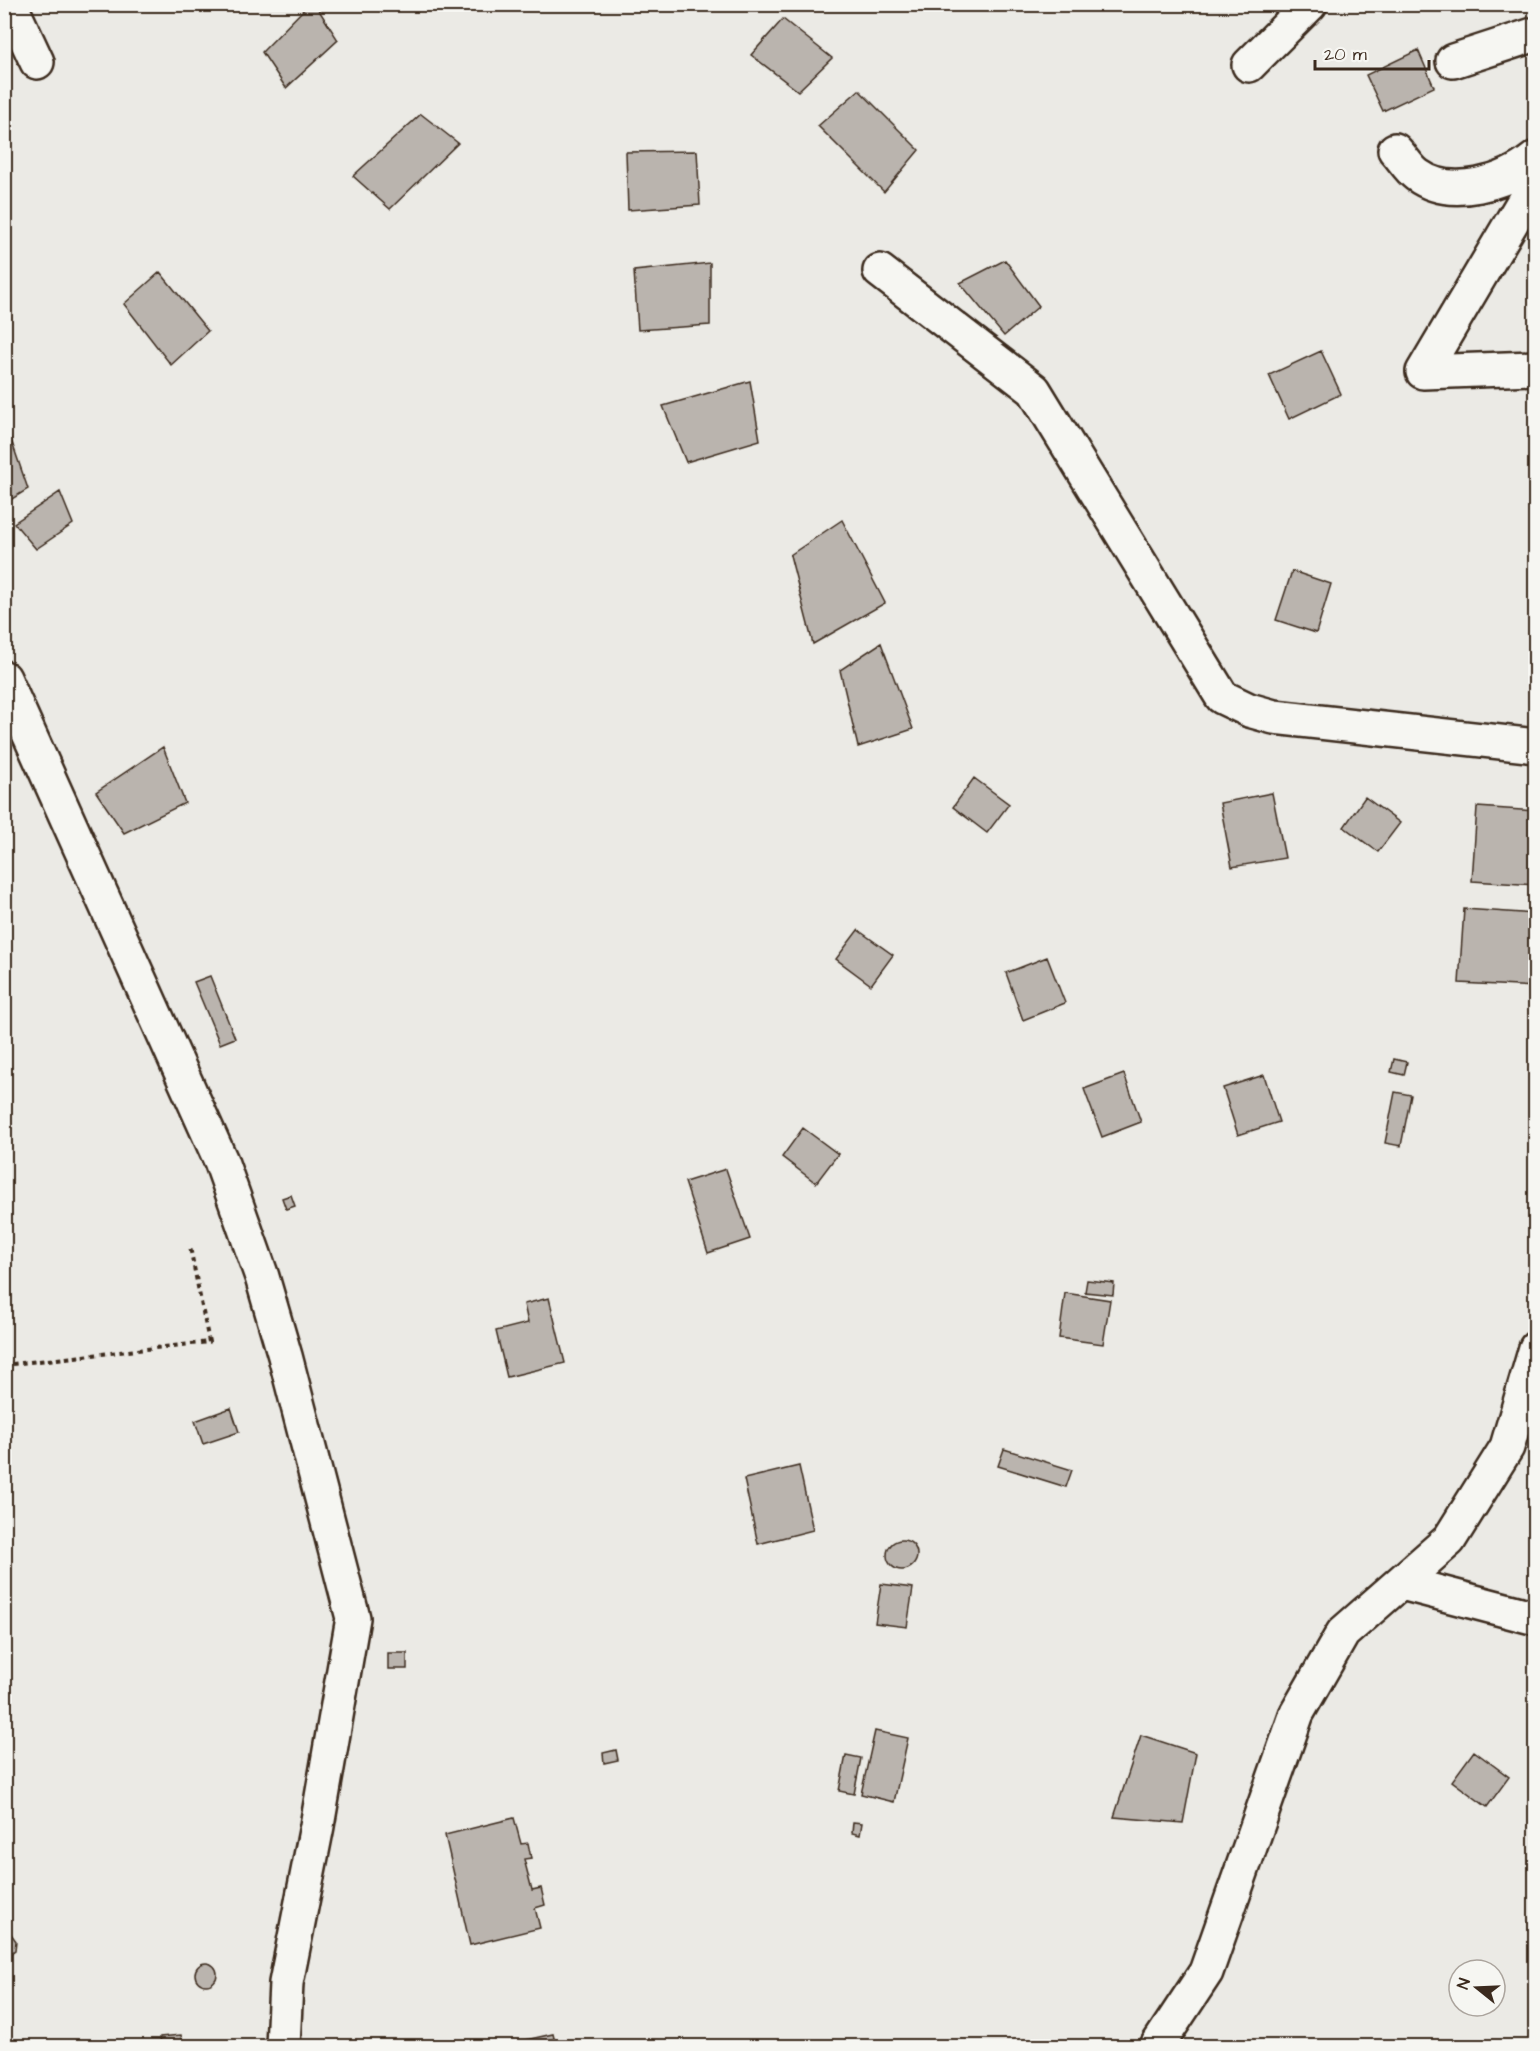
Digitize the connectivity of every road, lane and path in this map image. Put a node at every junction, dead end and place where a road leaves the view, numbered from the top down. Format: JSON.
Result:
{"nodes":[{"id":1,"x":10,"y":4,"type":"edge"},
{"id":2,"x":1310,"y":4,"type":"edge"},
{"id":3,"x":1536,"y":34,"type":"edge"},
{"id":4,"x":1453,"y":61,"type":"dead end"},
{"id":5,"x":37,"y":62,"type":"dead end"},
{"id":6,"x":1249,"y":65,"type":"dead end"},
{"id":7,"x":1395,"y":150,"type":"dead end"},
{"id":8,"x":1536,"y":158,"type":"edge"},
{"id":9,"x":1536,"y":181,"type":"edge"},
{"id":10,"x":880,"y":271,"type":"dead end"},
{"id":11,"x":1536,"y":368,"type":"edge"},
{"id":12,"x":8,"y":699,"type":"edge"},
{"id":13,"x":1536,"y":746,"type":"edge"},
{"id":14,"x":190,"y":1247,"type":"dead end"},
{"id":15,"x":1536,"y":1348,"type":"edge"},
{"id":16,"x":4,"y":1368,"type":"edge"},
{"id":17,"x":1402,"y":1583,"type":"junction"},
{"id":18,"x":1536,"y":1618,"type":"edge"},
{"id":19,"x":283,"y":2046,"type":"edge"},
{"id":20,"x":1157,"y":2046,"type":"edge"}],
"edges":[{"from":1,"to":5,"type":"street"},
{"from":2,"to":6,"type":"street"},
{"from":3,"to":4,"type":"street"},
{"from":7,"to":8,"type":"street"},
{"from":9,"to":11,"type":"street"},
{"from":10,"to":13,"type":"street"},
{"from":12,"to":19,"type":"street"},
{"from":14,"to":16,"type":"path"},
{"from":15,"to":17,"type":"street"},
{"from":17,"to":18,"type":"street"},
{"from":17,"to":20,"type":"street"}]}
